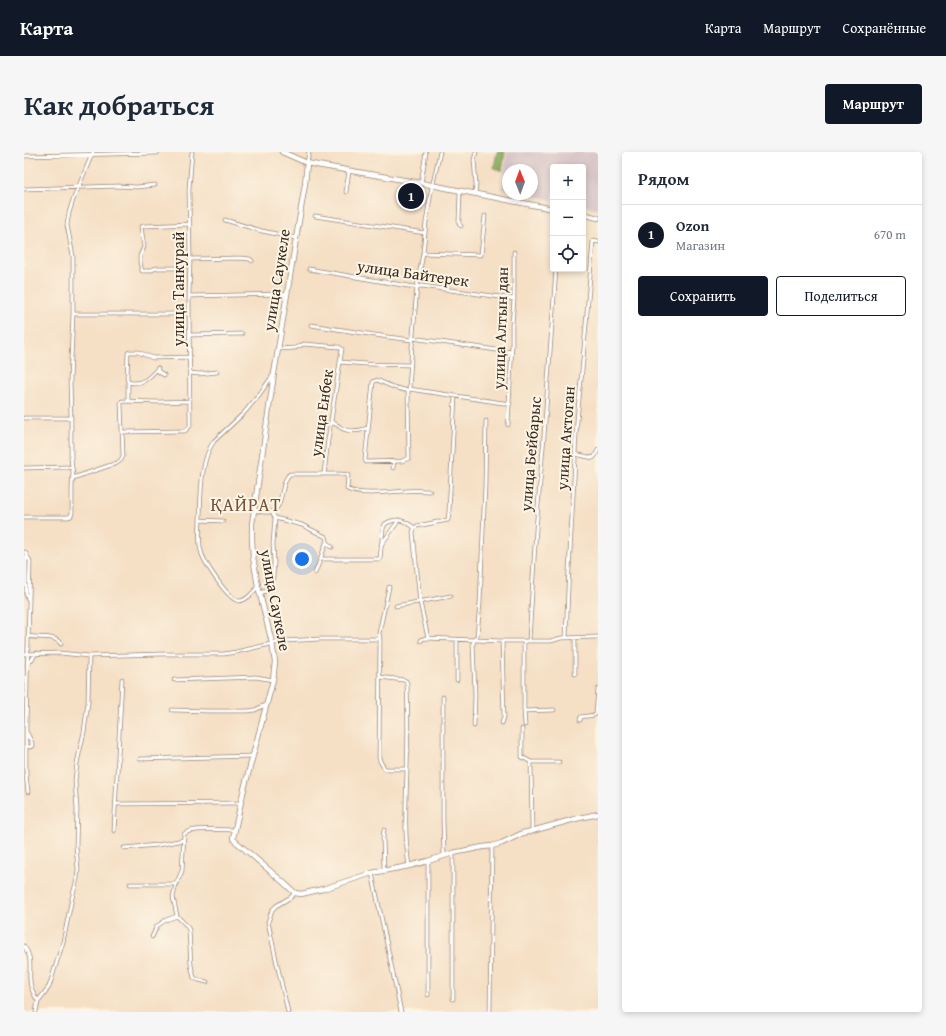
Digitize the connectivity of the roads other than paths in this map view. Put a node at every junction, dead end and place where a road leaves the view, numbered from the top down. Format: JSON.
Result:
{"nodes":[{"id":1,"x":158,"y":152,"type":"edge"},
{"id":2,"x":192,"y":152,"type":"edge"},
{"id":3,"x":282,"y":152,"type":"edge"},
{"id":4,"x":309,"y":152,"type":"edge"},
{"id":5,"x":426,"y":152,"type":"edge"},
{"id":6,"x":440,"y":152,"type":"edge"},
{"id":7,"x":476,"y":152,"type":"edge"},
{"id":8,"x":92,"y":154,"type":"edge"},
{"id":9,"x":24,"y":156,"type":"edge"},
{"id":10,"x":307,"y":163,"type":"junction"},
{"id":11,"x":349,"y":171,"type":"junction"},
{"id":12,"x":420,"y":183,"type":"junction"},
{"id":13,"x":155,"y":185,"type":"dead end"},
{"id":14,"x":433,"y":186,"type":"junction"},
{"id":15,"x":78,"y":188,"type":"junction"},
{"id":16,"x":24,"y":189,"type":"edge"},
{"id":17,"x":460,"y":191,"type":"junction"},
{"id":18,"x":346,"y":192,"type":"dead end"},
{"id":19,"x":475,"y":194,"type":"junction"},
{"id":20,"x":550,"y":208,"type":"edge"},
{"id":21,"x":586,"y":215,"type":"edge"},
{"id":22,"x":315,"y":216,"type":"dead end"},
{"id":23,"x":485,"y":216,"type":"dead end"},
{"id":24,"x":598,"y":218,"type":"edge"},
{"id":25,"x":225,"y":220,"type":"dead end"},
{"id":26,"x":190,"y":224,"type":"junction"},
{"id":27,"x":461,"y":226,"type":"dead end"},
{"id":28,"x":425,"y":233,"type":"junction"},
{"id":29,"x":296,"y":238,"type":"junction"},
{"id":30,"x":598,"y":242,"type":"edge"},
{"id":31,"x":423,"y":252,"type":"junction"},
{"id":32,"x":514,"y":252,"type":"dead end"},
{"id":33,"x":190,"y":258,"type":"junction"},
{"id":34,"x":252,"y":261,"type":"dead end"},
{"id":35,"x":190,"y":264,"type":"junction"},
{"id":36,"x":309,"y":269,"type":"dead end"},
{"id":37,"x":556,"y":272,"type":"edge"},
{"id":38,"x":418,"y":287,"type":"junction"},
{"id":39,"x":287,"y":295,"type":"junction"},
{"id":40,"x":189,"y":296,"type":"junction"},
{"id":41,"x":514,"y":299,"type":"junction"},
{"id":42,"x":73,"y":314,"type":"junction"},
{"id":43,"x":189,"y":314,"type":"junction"},
{"id":44,"x":311,"y":325,"type":"dead end"},
{"id":45,"x":242,"y":334,"type":"dead end"},
{"id":46,"x":189,"y":335,"type":"junction"},
{"id":47,"x":412,"y":339,"type":"junction"},
{"id":48,"x":278,"y":349,"type":"junction"},
{"id":49,"x":511,"y":352,"type":"junction"},
{"id":50,"x":190,"y":357,"type":"junction"},
{"id":51,"x":340,"y":362,"type":"junction"},
{"id":52,"x":410,"y":365,"type":"junction"},
{"id":53,"x":190,"y":371,"type":"junction"},
{"id":54,"x":217,"y":372,"type":"dead end"},
{"id":55,"x":274,"y":374,"type":"junction"},
{"id":56,"x":164,"y":375,"type":"dead end"},
{"id":57,"x":128,"y":382,"type":"junction"},
{"id":58,"x":409,"y":390,"type":"junction"},
{"id":59,"x":455,"y":396,"type":"junction"},
{"id":60,"x":128,"y":401,"type":"junction"},
{"id":61,"x":190,"y":401,"type":"junction"},
{"id":62,"x":510,"y":404,"type":"junction"},
{"id":63,"x":24,"y":418,"type":"edge"},
{"id":64,"x":71,"y":419,"type":"junction"},
{"id":65,"x":486,"y":421,"type":"dead end"},
{"id":66,"x":331,"y":422,"type":"junction"},
{"id":67,"x":508,"y":425,"type":"dead end"},
{"id":68,"x":368,"y":428,"type":"junction"},
{"id":69,"x":122,"y":432,"type":"junction"},
{"id":70,"x":598,"y":450,"type":"edge"},
{"id":71,"x":575,"y":454,"type":"junction"},
{"id":72,"x":394,"y":461,"type":"junction"},
{"id":73,"x":24,"y":468,"type":"edge"},
{"id":74,"x":72,"y":468,"type":"junction"},
{"id":75,"x":393,"y":468,"type":"dead end"},
{"id":76,"x":73,"y":472,"type":"junction"},
{"id":77,"x":324,"y":474,"type":"junction"},
{"id":78,"x":78,"y":476,"type":"junction"},
{"id":79,"x":73,"y":478,"type":"junction"},
{"id":80,"x":430,"y":491,"type":"dead end"},
{"id":81,"x":254,"y":510,"type":"junction"},
{"id":82,"x":272,"y":512,"type":"junction"},
{"id":83,"x":24,"y":517,"type":"edge"},
{"id":84,"x":275,"y":518,"type":"junction"},
{"id":85,"x":200,"y":520,"type":"junction"},
{"id":86,"x":400,"y":520,"type":"junction"},
{"id":87,"x":223,"y":521,"type":"dead end"},
{"id":88,"x":415,"y":528,"type":"junction"},
{"id":89,"x":326,"y":542,"type":"junction"},
{"id":90,"x":381,"y":545,"type":"junction"},
{"id":91,"x":332,"y":547,"type":"dead end"},
{"id":92,"x":321,"y":558,"type":"junction"},
{"id":93,"x":315,"y":573,"type":"dead end"},
{"id":94,"x":258,"y":586,"type":"junction"},
{"id":95,"x":389,"y":587,"type":"dead end"},
{"id":96,"x":25,"y":591,"type":"edge"},
{"id":97,"x":260,"y":593,"type":"junction"},
{"id":98,"x":451,"y":596,"type":"dead end"},
{"id":99,"x":29,"y":601,"type":"junction"},
{"id":100,"x":420,"y":602,"type":"junction"},
{"id":101,"x":396,"y":606,"type":"dead end"},
{"id":102,"x":28,"y":636,"type":"junction"},
{"id":103,"x":598,"y":637,"type":"edge"},
{"id":104,"x":380,"y":638,"type":"junction"},
{"id":105,"x":428,"y":638,"type":"junction"},
{"id":106,"x":566,"y":638,"type":"junction"},
{"id":107,"x":576,"y":638,"type":"junction"},
{"id":108,"x":457,"y":639,"type":"junction"},
{"id":109,"x":475,"y":640,"type":"junction"},
{"id":110,"x":529,"y":640,"type":"junction"},
{"id":111,"x":421,"y":641,"type":"dead end"},
{"id":112,"x":502,"y":641,"type":"junction"},
{"id":113,"x":524,"y":641,"type":"junction"},
{"id":114,"x":272,"y":643,"type":"junction"},
{"id":115,"x":62,"y":644,"type":"dead end"},
{"id":116,"x":37,"y":653,"type":"junction"},
{"id":117,"x":26,"y":654,"type":"edge"},
{"id":118,"x":89,"y":656,"type":"junction"},
{"id":119,"x":27,"y":665,"type":"junction"},
{"id":120,"x":575,"y":674,"type":"dead end"},
{"id":121,"x":380,"y":677,"type":"junction"},
{"id":122,"x":122,"y":679,"type":"dead end"},
{"id":123,"x":174,"y":680,"type":"dead end"},
{"id":124,"x":274,"y":680,"type":"junction"},
{"id":125,"x":457,"y":680,"type":"dead end"},
{"id":126,"x":598,"y":689,"type":"edge"},
{"id":127,"x":443,"y":697,"type":"dead end"},
{"id":128,"x":266,"y":707,"type":"junction"},
{"id":129,"x":172,"y":710,"type":"dead end"},
{"id":130,"x":554,"y":710,"type":"dead end"},
{"id":131,"x":524,"y":711,"type":"junction"},
{"id":132,"x":580,"y":720,"type":"dead end"},
{"id":133,"x":502,"y":723,"type":"dead end"},
{"id":134,"x":525,"y":725,"type":"dead end"},
{"id":135,"x":474,"y":726,"type":"dead end"},
{"id":136,"x":522,"y":729,"type":"dead end"},
{"id":137,"x":26,"y":732,"type":"junction"},
{"id":138,"x":26,"y":744,"type":"junction"},
{"id":139,"x":253,"y":756,"type":"junction"},
{"id":140,"x":140,"y":758,"type":"dead end"},
{"id":141,"x":531,"y":762,"type":"junction"},
{"id":142,"x":559,"y":762,"type":"dead end"},
{"id":143,"x":407,"y":769,"type":"junction"},
{"id":144,"x":28,"y":792,"type":"dead end"},
{"id":145,"x":241,"y":803,"type":"junction"},
{"id":146,"x":116,"y":804,"type":"junction"},
{"id":147,"x":598,"y":814,"type":"edge"},
{"id":148,"x":234,"y":830,"type":"junction"},
{"id":149,"x":384,"y":830,"type":"dead end"},
{"id":150,"x":114,"y":831,"type":"dead end"},
{"id":151,"x":532,"y":831,"type":"junction"},
{"id":152,"x":183,"y":840,"type":"junction"},
{"id":153,"x":492,"y":846,"type":"junction"},
{"id":154,"x":124,"y":848,"type":"dead end"},
{"id":155,"x":453,"y":853,"type":"junction"},
{"id":156,"x":444,"y":856,"type":"junction"},
{"id":157,"x":428,"y":861,"type":"junction"},
{"id":158,"x":409,"y":866,"type":"junction"},
{"id":159,"x":384,"y":870,"type":"junction"},
{"id":160,"x":372,"y":873,"type":"junction"},
{"id":161,"x":130,"y":884,"type":"dead end"},
{"id":162,"x":176,"y":884,"type":"junction"},
{"id":163,"x":295,"y":894,"type":"junction"},
{"id":164,"x":177,"y":916,"type":"junction"},
{"id":165,"x":152,"y":938,"type":"dead end"},
{"id":166,"x":24,"y":946,"type":"edge"},
{"id":167,"x":207,"y":982,"type":"dead end"},
{"id":168,"x":428,"y":995,"type":"dead end"},
{"id":169,"x":453,"y":999,"type":"dead end"},
{"id":170,"x":38,"y":1001,"type":"junction"},
{"id":171,"x":36,"y":1012,"type":"edge"},
{"id":172,"x":288,"y":1012,"type":"edge"},
{"id":173,"x":401,"y":1012,"type":"edge"},
{"id":174,"x":490,"y":1012,"type":"edge"}],
"edges":[{"from":1,"to":8,"type":"street"},
{"from":2,"to":26,"type":"street","name":"улица Танкурай"},
{"from":3,"to":10,"type":"street"},
{"from":4,"to":10,"type":"street"},
{"from":5,"to":12,"type":"street"},
{"from":6,"to":14,"type":"street"},
{"from":7,"to":19,"type":"street"},
{"from":8,"to":9,"type":"street"},
{"from":8,"to":15,"type":"street"},
{"from":10,"to":11,"type":"street"},
{"from":10,"to":29,"type":"street","name":"улица Саукеле"},
{"from":11,"to":12,"type":"street"},
{"from":11,"to":18,"type":"street"},
{"from":12,"to":14,"type":"street"},
{"from":13,"to":15,"type":"street"},
{"from":14,"to":17,"type":"street"},
{"from":14,"to":28,"type":"street"},
{"from":15,"to":16,"type":"street"},
{"from":15,"to":42,"type":"street"},
{"from":17,"to":19,"type":"street"},
{"from":17,"to":27,"type":"street"},
{"from":19,"to":20,"type":"street"},
{"from":21,"to":24,"type":"street"},
{"from":22,"to":28,"type":"street"},
{"from":23,"to":31,"type":"street"},
{"from":25,"to":29,"type":"street"},
{"from":26,"to":33,"type":"street","name":"улица Танкурай"},
{"from":26,"to":35,"type":"street"},
{"from":28,"to":31,"type":"street"},
{"from":29,"to":39,"type":"street","name":"улица Саукеле"},
{"from":30,"to":71,"type":"street","name":"улица Актоган"},
{"from":31,"to":38,"type":"street"},
{"from":32,"to":41,"type":"street","name":"улица Алтын дан"},
{"from":33,"to":34,"type":"street"},
{"from":33,"to":35,"type":"street","name":"улица Танкурай"},
{"from":35,"to":40,"type":"street","name":"улица Танкурай"},
{"from":36,"to":38,"type":"street","name":"улица Байтерек"},
{"from":37,"to":110,"type":"street","name":"улица Бейбарыс"},
{"from":38,"to":41,"type":"street","name":"улица Байтерек"},
{"from":38,"to":47,"type":"street"},
{"from":39,"to":40,"type":"street"},
{"from":39,"to":48,"type":"street","name":"улица Саукеле"},
{"from":40,"to":43,"type":"street","name":"улица Танкурай"},
{"from":41,"to":49,"type":"street","name":"улица Алтын дан"},
{"from":42,"to":43,"type":"street"},
{"from":42,"to":64,"type":"street"},
{"from":43,"to":46,"type":"street","name":"улица Танкурай"},
{"from":44,"to":47,"type":"street"},
{"from":45,"to":46,"type":"street"},
{"from":46,"to":50,"type":"street","name":"улица Танкурай"},
{"from":47,"to":49,"type":"street"},
{"from":47,"to":52,"type":"street"},
{"from":48,"to":51,"type":"street"},
{"from":48,"to":55,"type":"street","name":"улица Саукеле"},
{"from":49,"to":62,"type":"street","name":"улица Алтын дан"},
{"from":50,"to":53,"type":"street","name":"улица Танкурай"},
{"from":50,"to":57,"type":"street"},
{"from":51,"to":52,"type":"street","name":"улица Енбек"},
{"from":51,"to":66,"type":"street","name":"улица Енбек"},
{"from":52,"to":58,"type":"street"},
{"from":53,"to":54,"type":"street"},
{"from":53,"to":61,"type":"street","name":"улица Танкурай"},
{"from":55,"to":81,"type":"street","name":"улица Саукеле"},
{"from":55,"to":85,"type":"street"},
{"from":56,"to":57,"type":"street"},
{"from":57,"to":60,"type":"street"},
{"from":58,"to":59,"type":"street"},
{"from":58,"to":68,"type":"street"},
{"from":58,"to":72,"type":"street"},
{"from":59,"to":62,"type":"street"},
{"from":59,"to":88,"type":"street"},
{"from":60,"to":61,"type":"street"},
{"from":60,"to":69,"type":"street"},
{"from":61,"to":69,"type":"street","name":"улица Танкурай"},
{"from":62,"to":67,"type":"street","name":"улица Алтын дан"},
{"from":63,"to":64,"type":"street"},
{"from":64,"to":74,"type":"street"},
{"from":65,"to":109,"type":"street"},
{"from":66,"to":68,"type":"street"},
{"from":66,"to":77,"type":"street","name":"улица Енбек"},
{"from":68,"to":72,"type":"street"},
{"from":69,"to":78,"type":"street"},
{"from":70,"to":71,"type":"street"},
{"from":71,"to":106,"type":"street","name":"улица Актоган"},
{"from":72,"to":75,"type":"street"},
{"from":73,"to":74,"type":"street"},
{"from":74,"to":76,"type":"street"},
{"from":76,"to":78,"type":"street"},
{"from":76,"to":79,"type":"street"},
{"from":77,"to":80,"type":"street"},
{"from":77,"to":82,"type":"street","name":"улица Енбек"},
{"from":78,"to":79,"type":"street"},
{"from":79,"to":83,"type":"street"},
{"from":81,"to":82,"type":"street"},
{"from":81,"to":94,"type":"street","name":"улица Саукеле"},
{"from":82,"to":84,"type":"street"},
{"from":84,"to":89,"type":"street"},
{"from":84,"to":97,"type":"street"},
{"from":85,"to":87,"type":"street"},
{"from":85,"to":94,"type":"street"},
{"from":86,"to":88,"type":"street"},
{"from":86,"to":90,"type":"street"},
{"from":86,"to":90,"type":"street"},
{"from":88,"to":100,"type":"street"},
{"from":89,"to":91,"type":"street"},
{"from":89,"to":92,"type":"street"},
{"from":90,"to":92,"type":"street"},
{"from":92,"to":93,"type":"street"},
{"from":94,"to":97,"type":"street","name":"улица Саукеле"},
{"from":95,"to":104,"type":"street"},
{"from":96,"to":99,"type":"street"},
{"from":96,"to":99,"type":"street"},
{"from":97,"to":114,"type":"street","name":"улица Саукеле"},
{"from":98,"to":100,"type":"street"},
{"from":99,"to":102,"type":"street"},
{"from":100,"to":101,"type":"street"},
{"from":100,"to":105,"type":"street"},
{"from":102,"to":115,"type":"street"},
{"from":102,"to":117,"type":"street"},
{"from":103,"to":107,"type":"street"},
{"from":104,"to":114,"type":"street"},
{"from":104,"to":121,"type":"street"},
{"from":105,"to":108,"type":"street"},
{"from":105,"to":111,"type":"street"},
{"from":106,"to":107,"type":"street"},
{"from":106,"to":110,"type":"street"},
{"from":107,"to":120,"type":"street"},
{"from":108,"to":109,"type":"street"},
{"from":108,"to":125,"type":"street"},
{"from":109,"to":112,"type":"street"},
{"from":109,"to":135,"type":"street"},
{"from":110,"to":113,"type":"street"},
{"from":112,"to":113,"type":"street"},
{"from":112,"to":133,"type":"street"},
{"from":113,"to":131,"type":"street"},
{"from":114,"to":118,"type":"street"},
{"from":114,"to":124,"type":"street","name":"улица Саукеле"},
{"from":116,"to":117,"type":"street"},
{"from":116,"to":118,"type":"street"},
{"from":116,"to":119,"type":"street"},
{"from":117,"to":119,"type":"street"},
{"from":118,"to":170,"type":"street"},
{"from":119,"to":137,"type":"street"},
{"from":121,"to":143,"type":"street"},
{"from":121,"to":143,"type":"street"},
{"from":122,"to":146,"type":"street"},
{"from":123,"to":124,"type":"street"},
{"from":124,"to":128,"type":"street","name":"улица Саукеле"},
{"from":126,"to":132,"type":"street"},
{"from":127,"to":156,"type":"street"},
{"from":128,"to":129,"type":"street"},
{"from":128,"to":139,"type":"street","name":"улица Саукеле"},
{"from":130,"to":131,"type":"street"},
{"from":131,"to":134,"type":"street"},
{"from":136,"to":141,"type":"street"},
{"from":137,"to":138,"type":"street"},
{"from":137,"to":138,"type":"street"},
{"from":138,"to":144,"type":"street"},
{"from":139,"to":140,"type":"street"},
{"from":139,"to":145,"type":"street","name":"улица Саукеле"},
{"from":141,"to":142,"type":"street"},
{"from":141,"to":151,"type":"street"},
{"from":143,"to":158,"type":"street"},
{"from":145,"to":146,"type":"street"},
{"from":145,"to":148,"type":"street","name":"улица Саукеле"},
{"from":146,"to":150,"type":"street"},
{"from":147,"to":151,"type":"street"},
{"from":148,"to":152,"type":"street"},
{"from":148,"to":163,"type":"street"},
{"from":149,"to":159,"type":"street"},
{"from":151,"to":153,"type":"street"},
{"from":152,"to":154,"type":"street"},
{"from":152,"to":162,"type":"street"},
{"from":153,"to":155,"type":"street"},
{"from":153,"to":174,"type":"street"},
{"from":155,"to":156,"type":"street"},
{"from":155,"to":169,"type":"street"},
{"from":156,"to":157,"type":"street"},
{"from":157,"to":158,"type":"street"},
{"from":157,"to":168,"type":"street"},
{"from":158,"to":159,"type":"street"},
{"from":159,"to":160,"type":"street"},
{"from":160,"to":163,"type":"street"},
{"from":160,"to":173,"type":"street"},
{"from":161,"to":162,"type":"street"},
{"from":162,"to":164,"type":"street"},
{"from":163,"to":172,"type":"street"},
{"from":164,"to":165,"type":"street"},
{"from":164,"to":167,"type":"street"},
{"from":166,"to":170,"type":"street"},
{"from":170,"to":171,"type":"street"}]}
